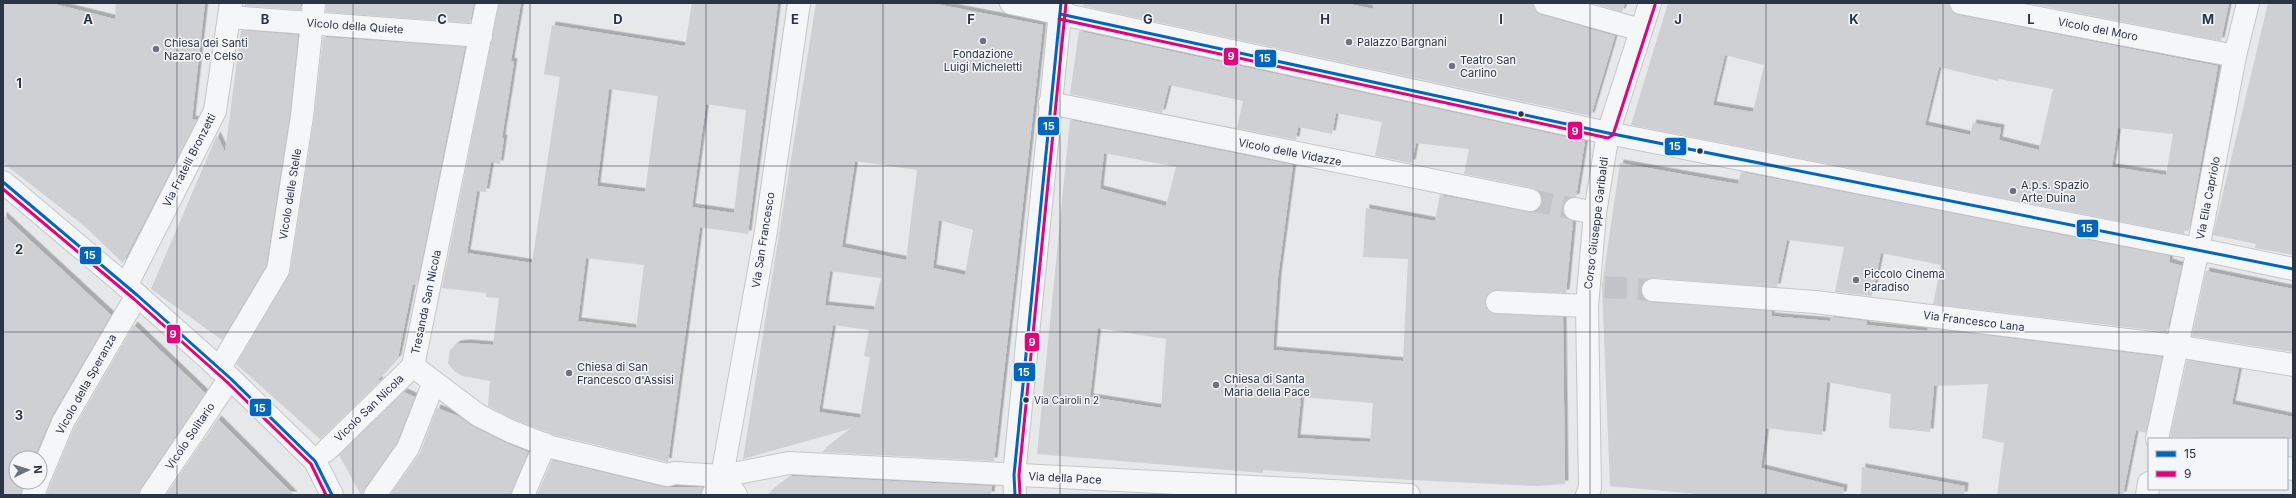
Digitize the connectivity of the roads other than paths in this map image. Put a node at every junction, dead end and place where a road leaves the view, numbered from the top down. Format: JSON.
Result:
{"nodes":[{"id":1,"x":487,"y":3,"type":"edge"},
{"id":2,"x":799,"y":3,"type":"edge"},
{"id":3,"x":1012,"y":3,"type":"edge"},
{"id":4,"x":1545,"y":3,"type":"edge"},
{"id":5,"x":1650,"y":3,"type":"edge"},
{"id":6,"x":1961,"y":3,"type":"edge"},
{"id":7,"x":2248,"y":3,"type":"edge"},
{"id":8,"x":1061,"y":8,"type":"edge"},
{"id":9,"x":230,"y":10,"type":"edge"},
{"id":10,"x":313,"y":13,"type":"edge"},
{"id":11,"x":1641,"y":30,"type":"junction"},
{"id":12,"x":481,"y":36,"type":"junction"},
{"id":13,"x":2235,"y":56,"type":"junction"},
{"id":14,"x":1050,"y":103,"type":"junction"},
{"id":15,"x":1608,"y":133,"type":"junction"},
{"id":16,"x":3,"y":182,"type":"edge"},
{"id":17,"x":1530,"y":200,"type":"tunnel mouth"},
{"id":18,"x":1574,"y":209,"type":"tunnel mouth"},
{"id":19,"x":1595,"y":213,"type":"junction"},
{"id":20,"x":2198,"y":249,"type":"junction"},
{"id":21,"x":2293,"y":269,"type":"edge"},
{"id":22,"x":132,"y":290,"type":"junction"},
{"id":23,"x":1653,"y":290,"type":"tunnel mouth"},
{"id":24,"x":1594,"y":293,"type":"junction"},
{"id":25,"x":1497,"y":302,"type":"dead end"},
{"id":26,"x":2176,"y":346,"type":"junction"},
{"id":27,"x":2293,"y":365,"type":"edge"},
{"id":28,"x":413,"y":366,"type":"junction"},
{"id":29,"x":224,"y":373,"type":"junction"},
{"id":30,"x":434,"y":382,"type":"junction"},
{"id":31,"x":2160,"y":438,"type":"edge"},
{"id":32,"x":545,"y":444,"type":"junction"},
{"id":33,"x":326,"y":451,"type":"dead end"},
{"id":34,"x":48,"y":458,"type":"edge"},
{"id":35,"x":1015,"y":485,"type":"edge"},
{"id":36,"x":718,"y":486,"type":"edge"},
{"id":37,"x":151,"y":495,"type":"edge"},
{"id":38,"x":332,"y":495,"type":"edge"},
{"id":39,"x":375,"y":495,"type":"edge"},
{"id":40,"x":522,"y":495,"type":"edge"},
{"id":41,"x":736,"y":495,"type":"edge"},
{"id":42,"x":1409,"y":495,"type":"edge"},
{"id":43,"x":1587,"y":495,"type":"edge"}],
"edges":[{"from":1,"to":12,"type":"street","name":"Tresanda San Nicola"},
{"from":2,"to":36,"type":"street","name":"Via San Francesco"},
{"from":3,"to":8,"type":"street"},
{"from":4,"to":11,"type":"street"},
{"from":5,"to":11,"type":"street","name":"Corso Giuseppe Garibaldi"},
{"from":6,"to":13,"type":"street","name":"Vicolo del Moro"},
{"from":7,"to":13,"type":"street","name":"Via Elia Capriolo"},
{"from":8,"to":14,"type":"street"},
{"from":8,"to":15,"type":"street"},
{"from":9,"to":10,"type":"street","name":"Vicolo della Quiete"},
{"from":9,"to":22,"type":"street","name":"Via Fratelli Bronzetti"},
{"from":10,"to":12,"type":"street","name":"Vicolo della Quiete"},
{"from":10,"to":29,"type":"street","name":"Vicolo delle Stelle"},
{"from":11,"to":15,"type":"street","name":"Corso Giuseppe Garibaldi"},
{"from":12,"to":28,"type":"street","name":"Tresanda San Nicola"},
{"from":13,"to":20,"type":"street","name":"Via Elia Capriolo"},
{"from":14,"to":17,"type":"street","name":"Vicolo delle Vidazze"},
{"from":14,"to":35,"type":"street"},
{"from":15,"to":19,"type":"street","name":"Corso Giuseppe Garibaldi"},
{"from":15,"to":20,"type":"street"},
{"from":16,"to":22,"type":"street"},
{"from":18,"to":19,"type":"street"},
{"from":19,"to":24,"type":"street","name":"Corso Giuseppe Garibaldi"},
{"from":20,"to":21,"type":"street"},
{"from":20,"to":26,"type":"street","name":"Via Elia Capriolo"},
{"from":22,"to":29,"type":"street"},
{"from":22,"to":34,"type":"street","name":"Vicolo della Speranza"},
{"from":23,"to":26,"type":"street","name":"Via Francesco Lana"},
{"from":24,"to":25,"type":"street"},
{"from":24,"to":43,"type":"street","name":"Corso Giuseppe Garibaldi"},
{"from":26,"to":27,"type":"street","name":"Via Francesco Lana"},
{"from":26,"to":31,"type":"street","name":"Via Elia Capriolo"},
{"from":28,"to":30,"type":"street","name":"Tresanda San Nicola"},
{"from":28,"to":33,"type":"street","name":"Vicolo San Nicola"},
{"from":29,"to":37,"type":"street","name":"Vicolo Solitario"},
{"from":29,"to":38,"type":"street"},
{"from":30,"to":32,"type":"street","name":"Tresanda San Nicola"},
{"from":30,"to":39,"type":"street"},
{"from":32,"to":36,"type":"street","name":"Tresanda San Nicola"},
{"from":32,"to":40,"type":"street"},
{"from":35,"to":36,"type":"street","name":"Via della Pace"},
{"from":35,"to":42,"type":"street","name":"Via della Pace"},
{"from":36,"to":41,"type":"street"}]}
